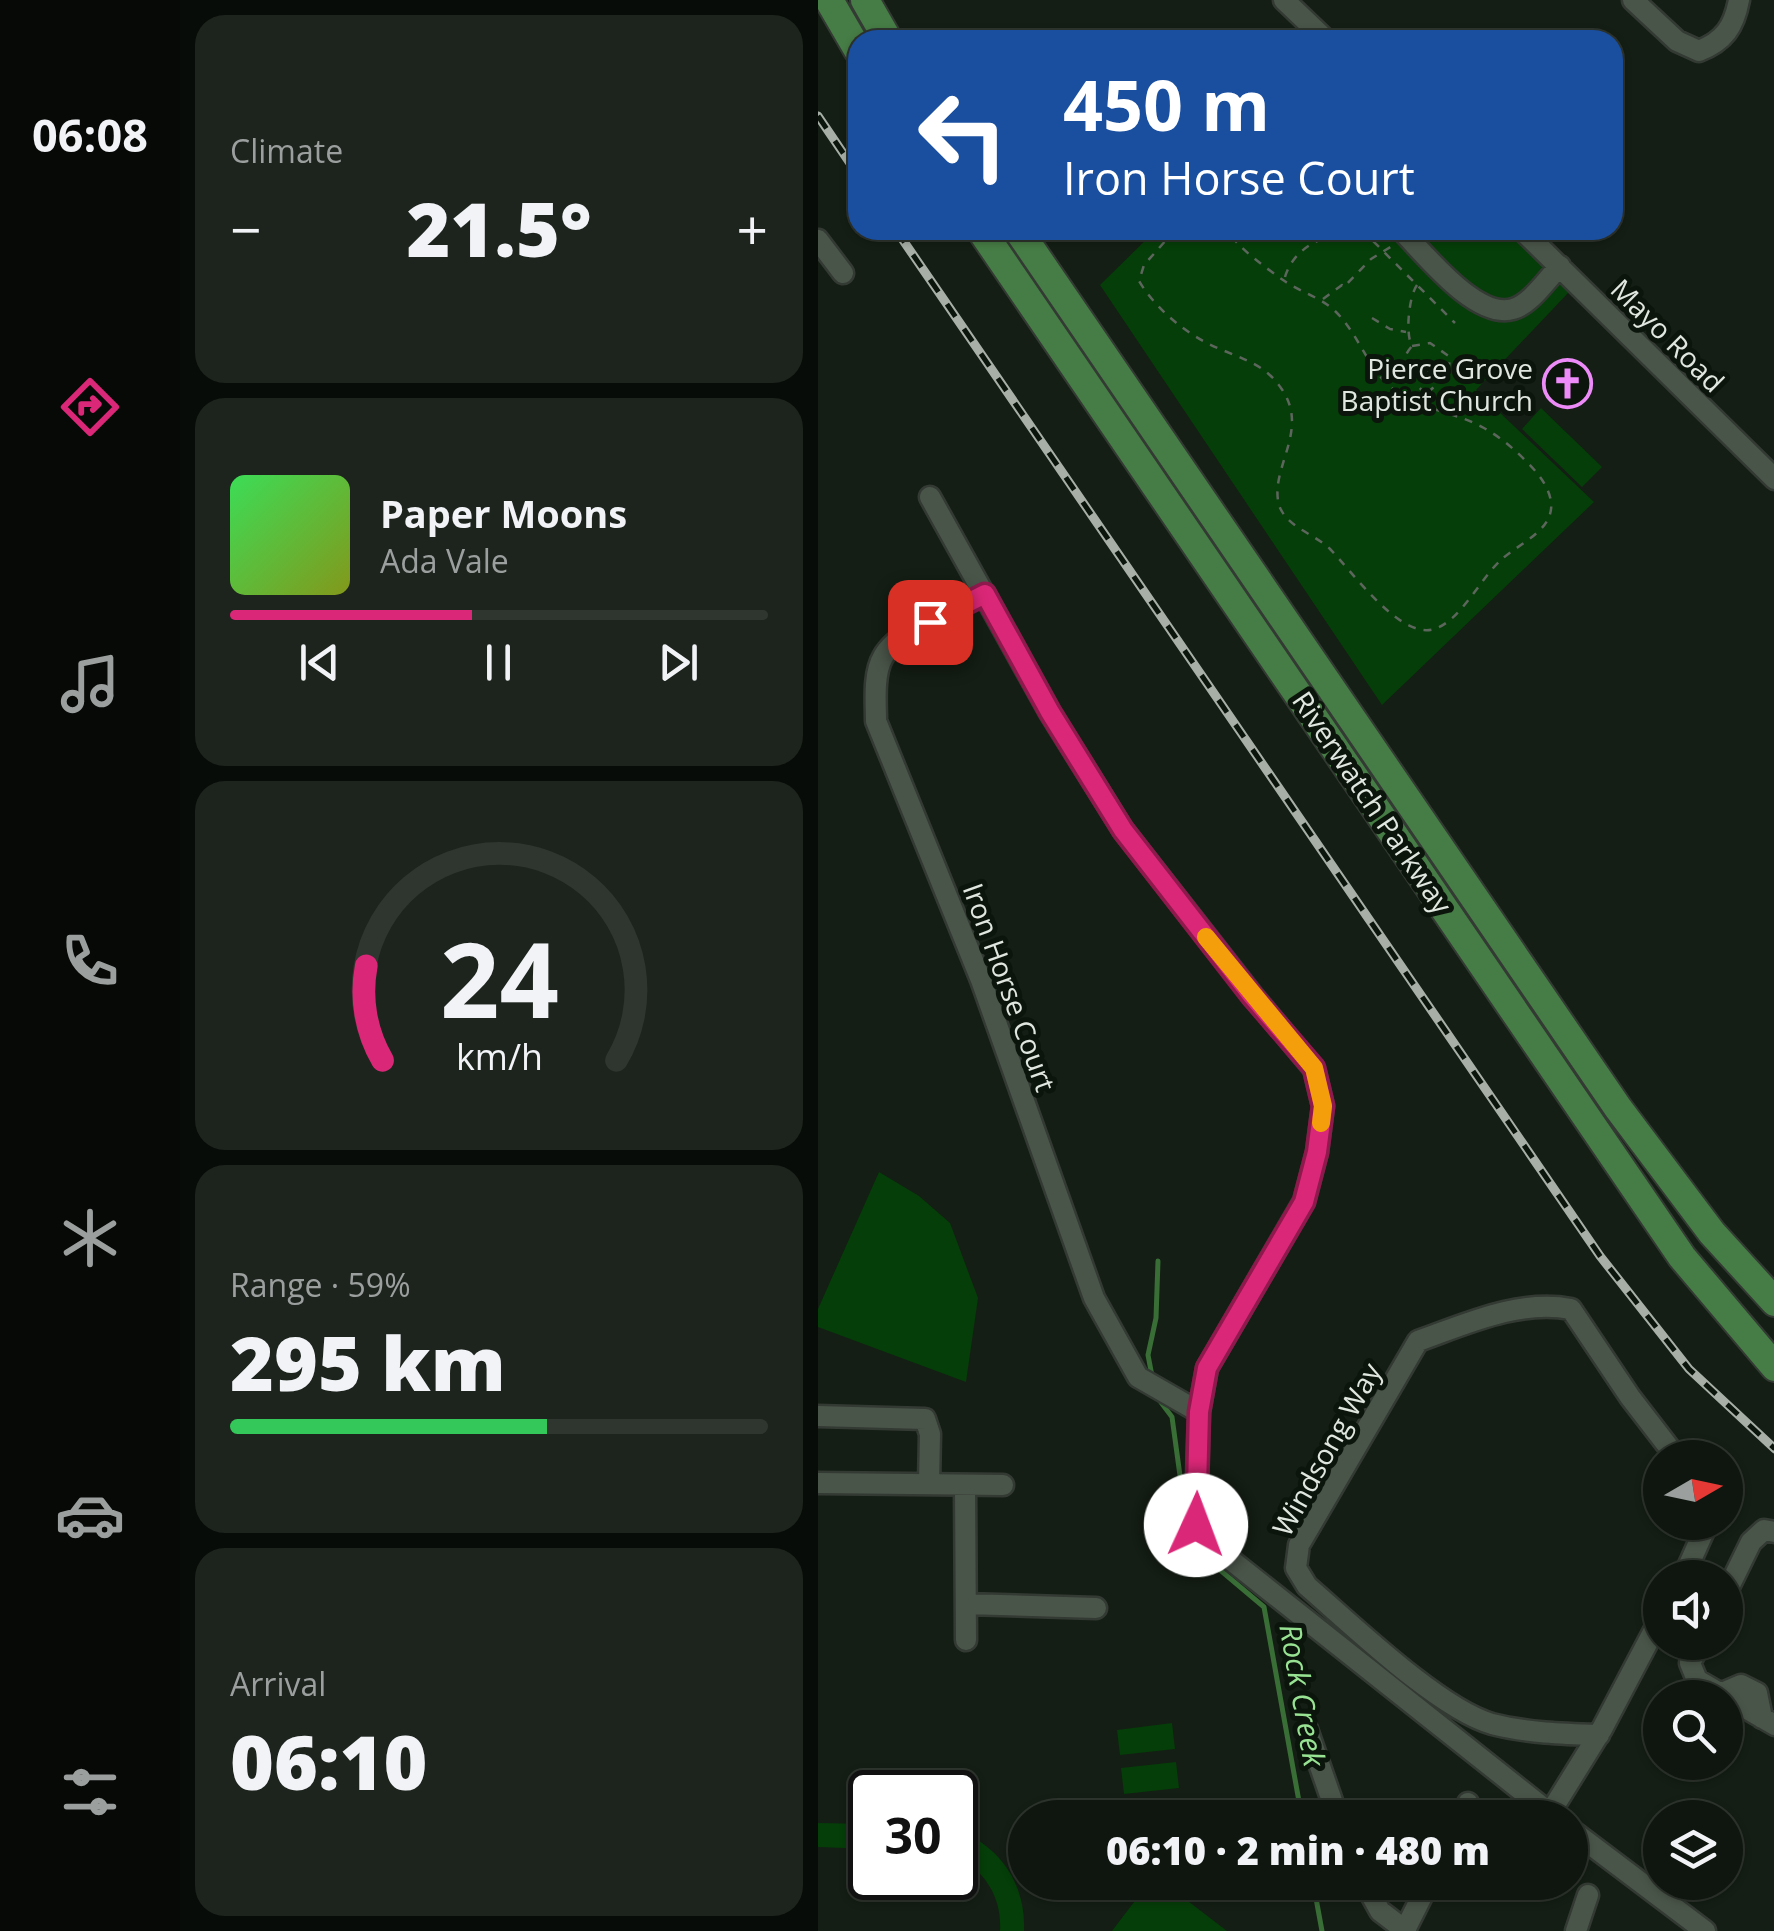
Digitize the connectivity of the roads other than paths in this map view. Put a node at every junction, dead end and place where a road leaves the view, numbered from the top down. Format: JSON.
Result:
{"nodes":[{"id":1,"x":829,"y":0,"type":"edge"},
{"id":2,"x":865,"y":0,"type":"edge"},
{"id":3,"x":1284,"y":0,"type":"edge"},
{"id":4,"x":1633,"y":0,"type":"edge"},
{"id":5,"x":1739,"y":0,"type":"edge"},
{"id":6,"x":882,"y":30,"type":"edge"},
{"id":7,"x":1316,"y":30,"type":"edge"},
{"id":8,"x":848,"y":33,"type":"edge"},
{"id":9,"x":818,"y":240,"type":"edge"},
{"id":10,"x":988,"y":240,"type":"edge"},
{"id":11,"x":1025,"y":240,"type":"edge"},
{"id":12,"x":1411,"y":240,"type":"edge"},
{"id":13,"x":1533,"y":240,"type":"edge"},
{"id":14,"x":1560,"y":266,"type":"junction"},
{"id":15,"x":843,"y":272,"type":"dead end"},
{"id":16,"x":1774,"y":479,"type":"edge"},
{"id":17,"x":930,"y":497,"type":"dead end"},
{"id":18,"x":985,"y":594,"type":"junction"},
{"id":19,"x":1774,"y":1302,"type":"edge"},
{"id":20,"x":1774,"y":1367,"type":"edge"},
{"id":21,"x":1199,"y":1412,"type":"junction"},
{"id":22,"x":818,"y":1416,"type":"edge"},
{"id":23,"x":1663,"y":1440,"type":"edge"},
{"id":24,"x":818,"y":1483,"type":"edge"},
{"id":25,"x":929,"y":1484,"type":"junction"},
{"id":26,"x":965,"y":1485,"type":"junction"},
{"id":27,"x":1003,"y":1485,"type":"dead end"},
{"id":28,"x":1774,"y":1532,"type":"edge"},
{"id":29,"x":1742,"y":1560,"type":"edge"},
{"id":30,"x":966,"y":1604,"type":"junction"},
{"id":31,"x":1096,"y":1608,"type":"dead end"},
{"id":32,"x":966,"y":1640,"type":"dead end"},
{"id":33,"x":1643,"y":1651,"type":"edge"},
{"id":34,"x":1692,"y":1660,"type":"edge"},
{"id":35,"x":1768,"y":1721,"type":"edge"},
{"id":36,"x":1307,"y":1729,"type":"dead end"},
{"id":37,"x":1599,"y":1735,"type":"junction"},
{"id":38,"x":1332,"y":1800,"type":"edge"},
{"id":39,"x":1534,"y":1800,"type":"edge"},
{"id":40,"x":1562,"y":1800,"type":"edge"},
{"id":41,"x":1588,"y":1842,"type":"edge"},
{"id":42,"x":1374,"y":1900,"type":"edge"},
{"id":43,"x":1420,"y":1900,"type":"edge"},
{"id":44,"x":1587,"y":1900,"type":"edge"},
{"id":45,"x":1405,"y":1931,"type":"edge"},
{"id":46,"x":1576,"y":1931,"type":"edge"},
{"id":47,"x":1706,"y":1931,"type":"edge"}],
"edges":[{"from":1,"to":8,"type":"main road"},
{"from":2,"to":6,"type":"main road"},
{"from":3,"to":7,"type":"street"},
{"from":4,"to":5,"type":"street"},
{"from":9,"to":15,"type":"street"},
{"from":10,"to":20,"type":"main road","name":"Riverwatch Parkway"},
{"from":11,"to":19,"type":"main road","name":"Riverwatch Parkway"},
{"from":12,"to":14,"type":"street"},
{"from":13,"to":14,"type":"street","name":"Mayo Road"},
{"from":14,"to":16,"type":"street","name":"Mayo Road"},
{"from":17,"to":18,"type":"street"},
{"from":18,"to":21,"type":"street"},
{"from":18,"to":21,"type":"street","name":"Iron Horse Court"},
{"from":21,"to":39,"type":"street"},
{"from":22,"to":25,"type":"street"},
{"from":23,"to":37,"type":"street","name":"Windsong Way"},
{"from":24,"to":25,"type":"street"},
{"from":25,"to":26,"type":"street"},
{"from":26,"to":27,"type":"street"},
{"from":26,"to":30,"type":"street"},
{"from":28,"to":29,"type":"street"},
{"from":30,"to":31,"type":"street"},
{"from":30,"to":32,"type":"street"},
{"from":33,"to":37,"type":"street"},
{"from":34,"to":35,"type":"street"},
{"from":36,"to":38,"type":"street"},
{"from":37,"to":40,"type":"street"},
{"from":41,"to":47,"type":"street"},
{"from":42,"to":45,"type":"street"},
{"from":43,"to":45,"type":"street"},
{"from":44,"to":46,"type":"street"}]}
